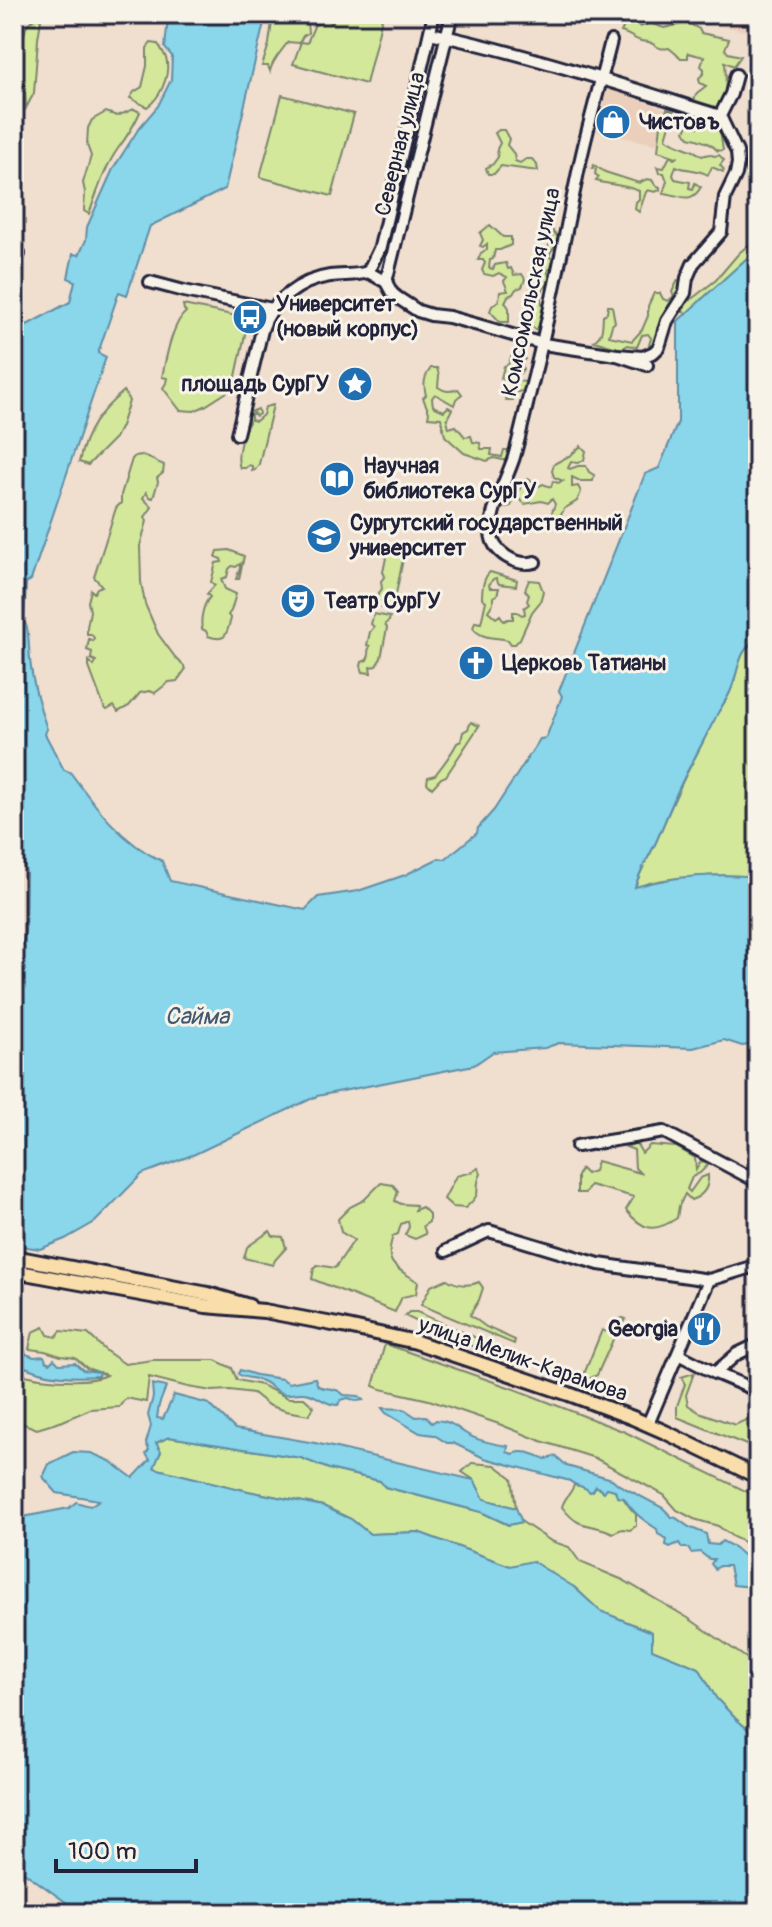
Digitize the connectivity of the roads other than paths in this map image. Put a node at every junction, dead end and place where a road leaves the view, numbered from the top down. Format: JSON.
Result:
{"nodes":[{"id":1,"x":434,"y":14,"type":"edge"},
{"id":2,"x":452,"y":14,"type":"edge"},
{"id":3,"x":430,"y":33,"type":"junction"},
{"id":4,"x":447,"y":37,"type":"junction"},
{"id":5,"x":611,"y":41,"type":"dead end"},
{"id":6,"x":736,"y":75,"type":"dead end"},
{"id":7,"x":601,"y":78,"type":"junction"},
{"id":8,"x":720,"y":116,"type":"junction"},
{"id":9,"x":368,"y":272,"type":"junction"},
{"id":10,"x":150,"y":282,"type":"dead end"},
{"id":11,"x":386,"y":282,"type":"junction"},
{"id":12,"x":272,"y":309,"type":"junction"},
{"id":13,"x":543,"y":344,"type":"junction"},
{"id":14,"x":617,"y":355,"type":"junction"},
{"id":15,"x":647,"y":365,"type":"dead end"},
{"id":16,"x":237,"y":434,"type":"dead end"},
{"id":17,"x":535,"y":562,"type":"dead end"},
{"id":18,"x":577,"y":1146,"type":"dead end"},
{"id":19,"x":758,"y":1182,"type":"edge"},
{"id":20,"x":446,"y":1251,"type":"dead end"},
{"id":21,"x":14,"y":1257,"type":"edge"},
{"id":22,"x":758,"y":1265,"type":"edge"},
{"id":23,"x":14,"y":1271,"type":"edge"},
{"id":24,"x":709,"y":1280,"type":"junction"},
{"id":25,"x":264,"y":1311,"type":"junction"},
{"id":26,"x":758,"y":1344,"type":"edge"},
{"id":27,"x":678,"y":1354,"type":"junction"},
{"id":28,"x":715,"y":1373,"type":"junction"},
{"id":29,"x":758,"y":1391,"type":"edge"},
{"id":30,"x":648,"y":1424,"type":"junction"},
{"id":31,"x":758,"y":1477,"type":"edge"}],
"edges":[{"from":1,"to":3,"type":"street"},
{"from":2,"to":4,"type":"street","name":"Северная улица"},
{"from":3,"to":4,"type":"street"},
{"from":3,"to":9,"type":"street"},
{"from":4,"to":7,"type":"street"},
{"from":4,"to":11,"type":"street","name":"Северная улица"},
{"from":5,"to":7,"type":"street","name":"Комсомольская улица"},
{"from":6,"to":8,"type":"street"},
{"from":7,"to":8,"type":"street"},
{"from":7,"to":13,"type":"street","name":"Комсомольская улица"},
{"from":8,"to":14,"type":"street"},
{"from":9,"to":11,"type":"street"},
{"from":9,"to":12,"type":"street"},
{"from":10,"to":12,"type":"street"},
{"from":11,"to":13,"type":"street"},
{"from":12,"to":16,"type":"street"},
{"from":13,"to":14,"type":"street"},
{"from":13,"to":17,"type":"street","name":"Комсомольская улица"},
{"from":14,"to":15,"type":"street"},
{"from":18,"to":19,"type":"street"},
{"from":20,"to":24,"type":"street"},
{"from":21,"to":25,"type":"main road","name":"улица Мелик-Карамова"},
{"from":22,"to":24,"type":"street"},
{"from":23,"to":25,"type":"main road","name":"улица Мелик-Карамова"},
{"from":24,"to":27,"type":"street"},
{"from":25,"to":30,"type":"main road","name":"улица Мелик-Карамова"},
{"from":26,"to":28,"type":"street"},
{"from":27,"to":28,"type":"street"},
{"from":27,"to":30,"type":"street"},
{"from":28,"to":29,"type":"street"},
{"from":30,"to":31,"type":"main road","name":"улица Мелик-Карамова"}]}
